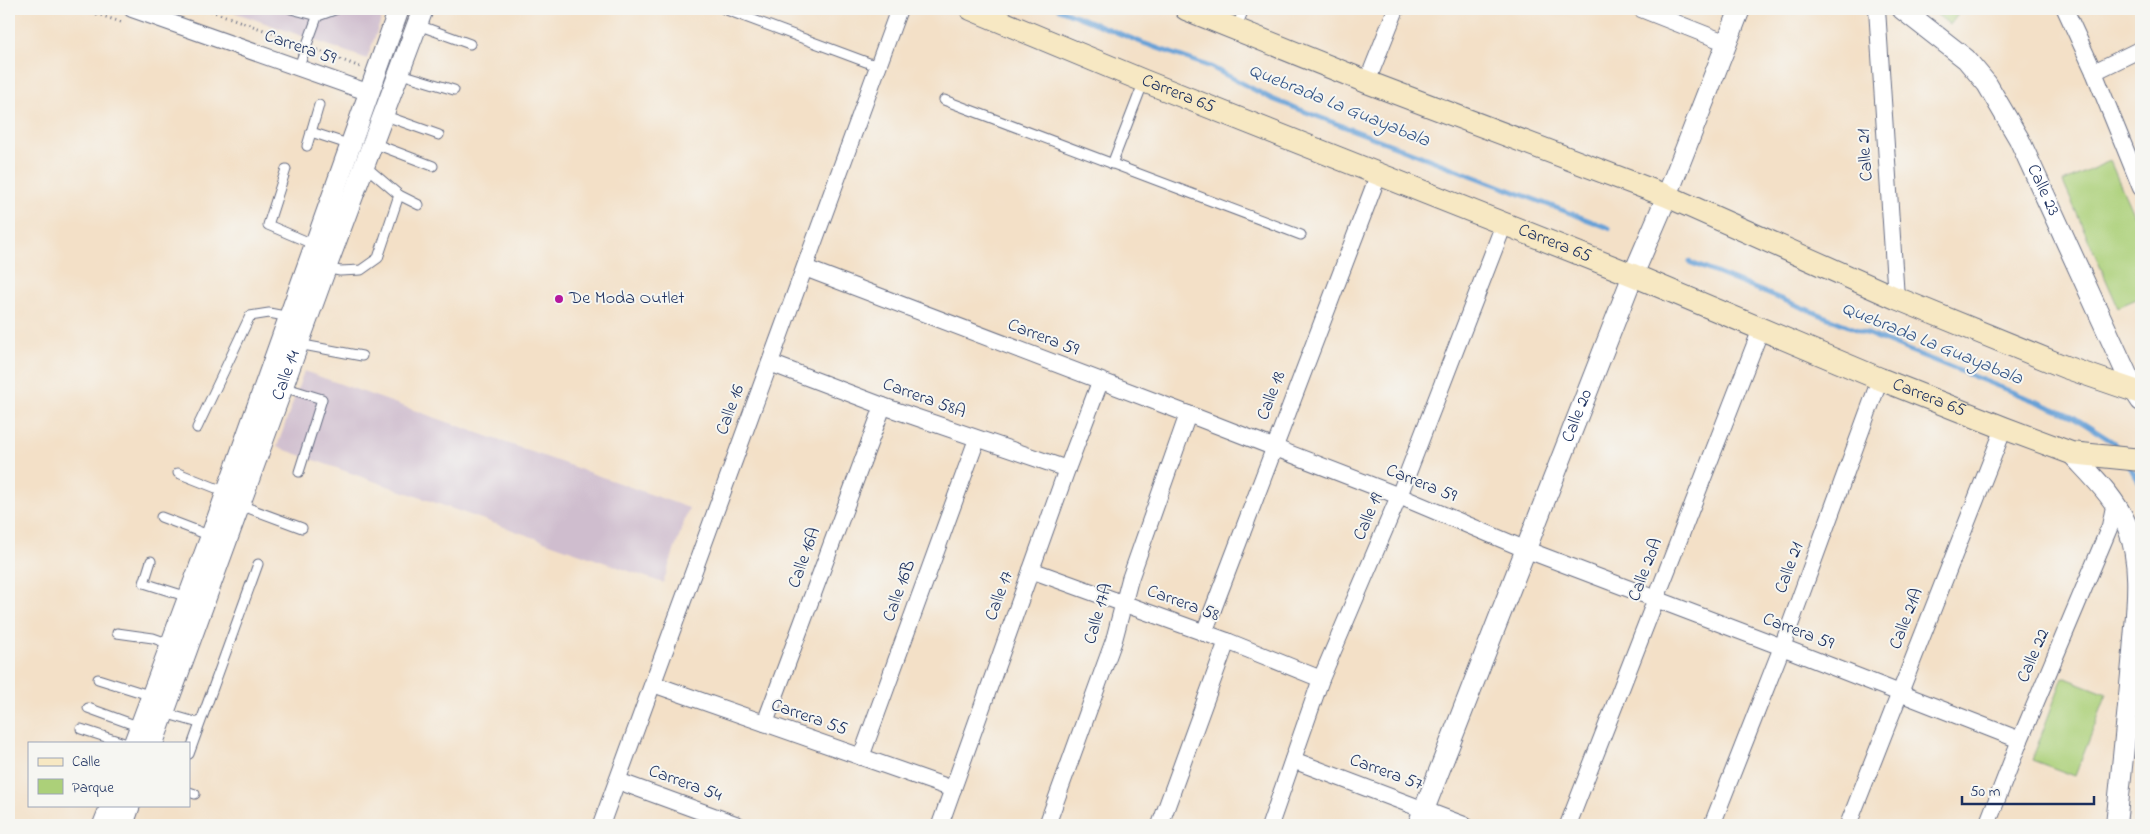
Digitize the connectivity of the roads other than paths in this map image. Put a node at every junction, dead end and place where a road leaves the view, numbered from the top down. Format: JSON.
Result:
{"nodes":[{"id":1,"x":132,"y":9,"type":"edge"},
{"id":2,"x":291,"y":9,"type":"edge"},
{"id":3,"x":337,"y":9,"type":"edge"},
{"id":4,"x":400,"y":9,"type":"edge"},
{"id":5,"x":724,"y":9,"type":"edge"},
{"id":6,"x":899,"y":9,"type":"edge"},
{"id":7,"x":971,"y":9,"type":"edge"},
{"id":8,"x":1396,"y":9,"type":"edge"},
{"id":9,"x":1641,"y":9,"type":"edge"},
{"id":10,"x":1740,"y":9,"type":"edge"},
{"id":11,"x":1877,"y":9,"type":"edge"},
{"id":12,"x":1902,"y":9,"type":"edge"},
{"id":13,"x":2065,"y":9,"type":"edge"},
{"id":14,"x":1194,"y":10,"type":"edge"},
{"id":15,"x":319,"y":13,"type":"edge"},
{"id":16,"x":421,"y":17,"type":"edge"},
{"id":17,"x":1240,"y":19,"type":"edge"},
{"id":18,"x":1727,"y":43,"type":"junction"},
{"id":19,"x":470,"y":44,"type":"dead end"},
{"id":20,"x":2141,"y":49,"type":"edge"},
{"id":21,"x":877,"y":66,"type":"junction"},
{"id":22,"x":298,"y":69,"type":"junction"},
{"id":23,"x":2094,"y":72,"type":"junction"},
{"id":24,"x":398,"y":74,"type":"junction"},
{"id":25,"x":1144,"y":81,"type":"junction"},
{"id":26,"x":1367,"y":82,"type":"junction"},
{"id":27,"x":454,"y":90,"type":"dead end"},
{"id":28,"x":370,"y":93,"type":"junction"},
{"id":29,"x":944,"y":100,"type":"dead end"},
{"id":30,"x":319,"y":105,"type":"dead end"},
{"id":31,"x":383,"y":115,"type":"junction"},
{"id":32,"x":311,"y":132,"type":"junction"},
{"id":33,"x":439,"y":135,"type":"dead end"},
{"id":34,"x":373,"y":143,"type":"junction"},
{"id":35,"x":307,"y":146,"type":"dead end"},
{"id":36,"x":351,"y":146,"type":"junction"},
{"id":37,"x":1112,"y":164,"type":"junction"},
{"id":38,"x":364,"y":166,"type":"junction"},
{"id":39,"x":433,"y":166,"type":"dead end"},
{"id":40,"x":286,"y":169,"type":"dead end"},
{"id":41,"x":1379,"y":173,"type":"junction"},
{"id":42,"x":2141,"y":188,"type":"edge"},
{"id":43,"x":399,"y":195,"type":"junction"},
{"id":44,"x":1667,"y":196,"type":"junction"},
{"id":45,"x":419,"y":205,"type":"dead end"},
{"id":46,"x":1504,"y":224,"type":"junction"},
{"id":47,"x":1301,"y":235,"type":"dead end"},
{"id":48,"x":315,"y":244,"type":"junction"},
{"id":49,"x":326,"y":268,"type":"junction"},
{"id":50,"x":805,"y":268,"type":"junction"},
{"id":51,"x":1633,"y":274,"type":"junction"},
{"id":52,"x":1896,"y":298,"type":"junction"},
{"id":53,"x":290,"y":317,"type":"junction"},
{"id":54,"x":1761,"y":329,"type":"junction"},
{"id":55,"x":298,"y":344,"type":"junction"},
{"id":56,"x":362,"y":356,"type":"dead end"},
{"id":57,"x":770,"y":363,"type":"junction"},
{"id":58,"x":1880,"y":379,"type":"junction"},
{"id":59,"x":1100,"y":382,"type":"junction"},
{"id":60,"x":283,"y":387,"type":"junction"},
{"id":61,"x":2139,"y":396,"type":"edge"},
{"id":62,"x":883,"y":406,"type":"junction"},
{"id":63,"x":1188,"y":414,"type":"junction"},
{"id":64,"x":197,"y":428,"type":"dead end"},
{"id":65,"x":2004,"y":428,"type":"junction"},
{"id":66,"x":977,"y":439,"type":"junction"},
{"id":67,"x":1273,"y":447,"type":"junction"},
{"id":68,"x":2071,"y":453,"type":"junction"},
{"id":69,"x":2141,"y":460,"type":"edge"},
{"id":70,"x":1067,"y":469,"type":"junction"},
{"id":71,"x":299,"y":472,"type":"dead end"},
{"id":72,"x":178,"y":473,"type":"dead end"},
{"id":73,"x":1399,"y":496,"type":"junction"},
{"id":74,"x":233,"y":498,"type":"junction"},
{"id":75,"x":2115,"y":502,"type":"junction"},
{"id":76,"x":161,"y":517,"type":"dead end"},
{"id":77,"x":302,"y":528,"type":"dead end"},
{"id":78,"x":211,"y":536,"type":"junction"},
{"id":79,"x":1527,"y":550,"type":"junction"},
{"id":80,"x":151,"y":561,"type":"dead end"},
{"id":81,"x":258,"y":564,"type":"dead end"},
{"id":82,"x":1031,"y":570,"type":"junction"},
{"id":83,"x":188,"y":597,"type":"junction"},
{"id":84,"x":1656,"y":599,"type":"junction"},
{"id":85,"x":1123,"y":604,"type":"junction"},
{"id":86,"x":117,"y":633,"type":"dead end"},
{"id":87,"x":1204,"y":633,"type":"junction"},
{"id":88,"x":1227,"y":641,"type":"junction"},
{"id":89,"x":170,"y":644,"type":"junction"},
{"id":90,"x":1782,"y":647,"type":"junction"},
{"id":91,"x":98,"y":679,"type":"dead end"},
{"id":92,"x":1321,"y":679,"type":"junction"},
{"id":93,"x":653,"y":684,"type":"junction"},
{"id":94,"x":1900,"y":693,"type":"junction"},
{"id":95,"x":152,"y":696,"type":"junction"},
{"id":96,"x":88,"y":708,"type":"dead end"},
{"id":97,"x":164,"y":713,"type":"junction"},
{"id":98,"x":199,"y":723,"type":"junction"},
{"id":99,"x":765,"y":723,"type":"junction"},
{"id":100,"x":81,"y":729,"type":"dead end"},
{"id":101,"x":137,"y":735,"type":"edge"},
{"id":102,"x":2020,"y":740,"type":"junction"},
{"id":103,"x":121,"y":742,"type":"edge"},
{"id":104,"x":153,"y":742,"type":"edge"},
{"id":105,"x":190,"y":751,"type":"edge"},
{"id":106,"x":861,"y":757,"type":"junction"},
{"id":107,"x":1293,"y":760,"type":"junction"},
{"id":108,"x":618,"y":781,"type":"junction"},
{"id":109,"x":953,"y":789,"type":"junction"},
{"id":110,"x":111,"y":806,"type":"edge"},
{"id":111,"x":130,"y":806,"type":"edge"},
{"id":112,"x":1422,"y":817,"type":"edge"},
{"id":113,"x":732,"y":824,"type":"edge"},
{"id":114,"x":104,"y":825,"type":"edge"},
{"id":115,"x":123,"y":825,"type":"edge"},
{"id":116,"x":601,"y":825,"type":"edge"},
{"id":117,"x":940,"y":825,"type":"edge"},
{"id":118,"x":1047,"y":825,"type":"edge"},
{"id":119,"x":1160,"y":825,"type":"edge"},
{"id":120,"x":1270,"y":825,"type":"edge"},
{"id":121,"x":1464,"y":825,"type":"edge"},
{"id":122,"x":1568,"y":825,"type":"edge"},
{"id":123,"x":1712,"y":825,"type":"edge"},
{"id":124,"x":1848,"y":825,"type":"edge"},
{"id":125,"x":1987,"y":825,"type":"edge"},
{"id":126,"x":2116,"y":825,"type":"edge"}],
"edges":[{"from":1,"to":22,"type":"street","name":"Carrera 59"},
{"from":2,"to":15,"type":"lane"},
{"from":3,"to":15,"type":"lane"},
{"from":4,"to":28,"type":"street","name":"Calle 14"},
{"from":5,"to":21,"type":"lane"},
{"from":6,"to":21,"type":"street","name":"Calle 16"},
{"from":7,"to":25,"type":"main road","name":"Carrera 65"},
{"from":8,"to":26,"type":"street"},
{"from":9,"to":18,"type":"street"},
{"from":10,"to":18,"type":"street","name":"Calle 20"},
{"from":11,"to":52,"type":"street","name":"Calle 21"},
{"from":12,"to":61,"type":"street","name":"Calle 23"},
{"from":13,"to":23,"type":"street"},
{"from":14,"to":17,"type":"main road"},
{"from":15,"to":22,"type":"lane"},
{"from":16,"to":19,"type":"lane"},
{"from":16,"to":24,"type":"street","name":"Calle 14"},
{"from":17,"to":26,"type":"main road"},
{"from":18,"to":44,"type":"street","name":"Calle 20"},
{"from":20,"to":23,"type":"street"},
{"from":21,"to":50,"type":"street","name":"Calle 16"},
{"from":22,"to":28,"type":"street","name":"Carrera 59"},
{"from":23,"to":42,"type":"street"},
{"from":24,"to":27,"type":"lane"},
{"from":24,"to":31,"type":"street","name":"Calle 14"},
{"from":25,"to":37,"type":"lane"},
{"from":25,"to":41,"type":"main road","name":"Carrera 65"},
{"from":26,"to":44,"type":"main road"},
{"from":28,"to":36,"type":"street","name":"Calle 14"},
{"from":29,"to":37,"type":"lane"},
{"from":30,"to":32,"type":"lane"},
{"from":31,"to":33,"type":"lane"},
{"from":31,"to":34,"type":"street","name":"Calle 14"},
{"from":32,"to":35,"type":"lane"},
{"from":32,"to":36,"type":"lane"},
{"from":34,"to":38,"type":"street","name":"Calle 14"},
{"from":34,"to":39,"type":"lane"},
{"from":36,"to":48,"type":"street","name":"Calle 14"},
{"from":37,"to":47,"type":"lane"},
{"from":38,"to":43,"type":"lane"},
{"from":38,"to":49,"type":"street","name":"Calle 14"},
{"from":40,"to":48,"type":"lane"},
{"from":41,"to":46,"type":"main road","name":"Carrera 65"},
{"from":41,"to":67,"type":"street","name":"Calle 18"},
{"from":43,"to":45,"type":"lane"},
{"from":43,"to":49,"type":"lane"},
{"from":44,"to":51,"type":"street","name":"Calle 20"},
{"from":44,"to":52,"type":"main road"},
{"from":46,"to":51,"type":"main road","name":"Carrera 65"},
{"from":46,"to":73,"type":"street","name":"Calle 19"},
{"from":48,"to":53,"type":"street","name":"Calle 14"},
{"from":49,"to":55,"type":"street","name":"Calle 14"},
{"from":50,"to":57,"type":"street","name":"Calle 16"},
{"from":50,"to":59,"type":"street","name":"Carrera 59"},
{"from":51,"to":54,"type":"main road","name":"Carrera 65"},
{"from":51,"to":79,"type":"street","name":"Calle 20"},
{"from":52,"to":61,"type":"main road"},
{"from":53,"to":64,"type":"lane"},
{"from":53,"to":74,"type":"street","name":"Calle 14"},
{"from":54,"to":58,"type":"main road","name":"Carrera 65"},
{"from":54,"to":84,"type":"street","name":"Calle 20A"},
{"from":55,"to":56,"type":"lane"},
{"from":55,"to":60,"type":"street","name":"Calle 14"},
{"from":57,"to":62,"type":"street","name":"Carrera 58A"},
{"from":57,"to":93,"type":"street","name":"Calle 16"},
{"from":58,"to":65,"type":"main road","name":"Carrera 65"},
{"from":58,"to":90,"type":"street","name":"Calle 21"},
{"from":59,"to":63,"type":"street","name":"Carrera 59"},
{"from":59,"to":70,"type":"street","name":"Calle 17"},
{"from":60,"to":71,"type":"lane"},
{"from":60,"to":74,"type":"street","name":"Calle 14"},
{"from":62,"to":66,"type":"street","name":"Carrera 58A"},
{"from":62,"to":99,"type":"street","name":"Calle 16A"},
{"from":63,"to":67,"type":"street","name":"Carrera 59"},
{"from":63,"to":85,"type":"street","name":"Calle 17A"},
{"from":65,"to":68,"type":"main road","name":"Carrera 65"},
{"from":65,"to":94,"type":"street","name":"Calle 21A"},
{"from":66,"to":70,"type":"street","name":"Carrera 58A"},
{"from":66,"to":106,"type":"street","name":"Calle 16B"},
{"from":67,"to":73,"type":"street","name":"Carrera 59"},
{"from":67,"to":87,"type":"street","name":"Calle 18"},
{"from":68,"to":69,"type":"main road","name":"Carrera 65"},
{"from":68,"to":75,"type":"street"},
{"from":70,"to":82,"type":"street","name":"Calle 17"},
{"from":72,"to":74,"type":"lane"},
{"from":73,"to":79,"type":"street","name":"Carrera 59"},
{"from":73,"to":92,"type":"street","name":"Calle 19"},
{"from":74,"to":77,"type":"lane"},
{"from":74,"to":78,"type":"street","name":"Calle 14"},
{"from":74,"to":97,"type":"street","name":"Calle 14"},
{"from":75,"to":102,"type":"street","name":"Calle 22"},
{"from":75,"to":126,"type":"street"},
{"from":76,"to":78,"type":"lane"},
{"from":78,"to":83,"type":"street","name":"Calle 14"},
{"from":79,"to":84,"type":"street","name":"Carrera 59"},
{"from":79,"to":112,"type":"street","name":"Calle 20"},
{"from":80,"to":83,"type":"lane"},
{"from":81,"to":98,"type":"lane"},
{"from":82,"to":85,"type":"street","name":"Carrera 58"},
{"from":82,"to":109,"type":"street","name":"Calle 17"},
{"from":83,"to":89,"type":"street","name":"Calle 14"},
{"from":84,"to":90,"type":"street","name":"Carrera 59"},
{"from":84,"to":122,"type":"street","name":"Calle 20A"},
{"from":85,"to":87,"type":"street","name":"Carrera 58"},
{"from":85,"to":118,"type":"street","name":"Calle 17A"},
{"from":86,"to":89,"type":"lane"},
{"from":87,"to":88,"type":"street","name":"Carrera 58"},
{"from":88,"to":92,"type":"street","name":"Carrera 58"},
{"from":88,"to":119,"type":"street"},
{"from":89,"to":95,"type":"street","name":"Calle 14"},
{"from":90,"to":94,"type":"street","name":"Carrera 59"},
{"from":90,"to":123,"type":"street","name":"Calle 21"},
{"from":91,"to":95,"type":"lane"},
{"from":92,"to":107,"type":"street","name":"Calle 19"},
{"from":93,"to":99,"type":"street","name":"Carrera 55"},
{"from":93,"to":108,"type":"street","name":"Calle 16"},
{"from":94,"to":102,"type":"street","name":"Carrera 59"},
{"from":94,"to":124,"type":"street","name":"Calle 21A"},
{"from":95,"to":101,"type":"street","name":"Calle 14"},
{"from":96,"to":101,"type":"lane"},
{"from":97,"to":98,"type":"lane"},
{"from":97,"to":104,"type":"street","name":"Calle 14"},
{"from":98,"to":105,"type":"lane"},
{"from":99,"to":106,"type":"street","name":"Carrera 55"},
{"from":100,"to":103,"type":"lane"},
{"from":102,"to":125,"type":"street","name":"Calle 22"},
{"from":106,"to":109,"type":"street","name":"Carrera 55"},
{"from":107,"to":112,"type":"street","name":"Carrera 57"},
{"from":107,"to":120,"type":"street","name":"Calle 19"},
{"from":108,"to":113,"type":"street","name":"Carrera 54"},
{"from":108,"to":116,"type":"street","name":"Calle 16"},
{"from":109,"to":117,"type":"street","name":"Calle 17"},
{"from":110,"to":114,"type":"street"},
{"from":111,"to":115,"type":"street"},
{"from":112,"to":121,"type":"street","name":"Carrera 57"}]}
